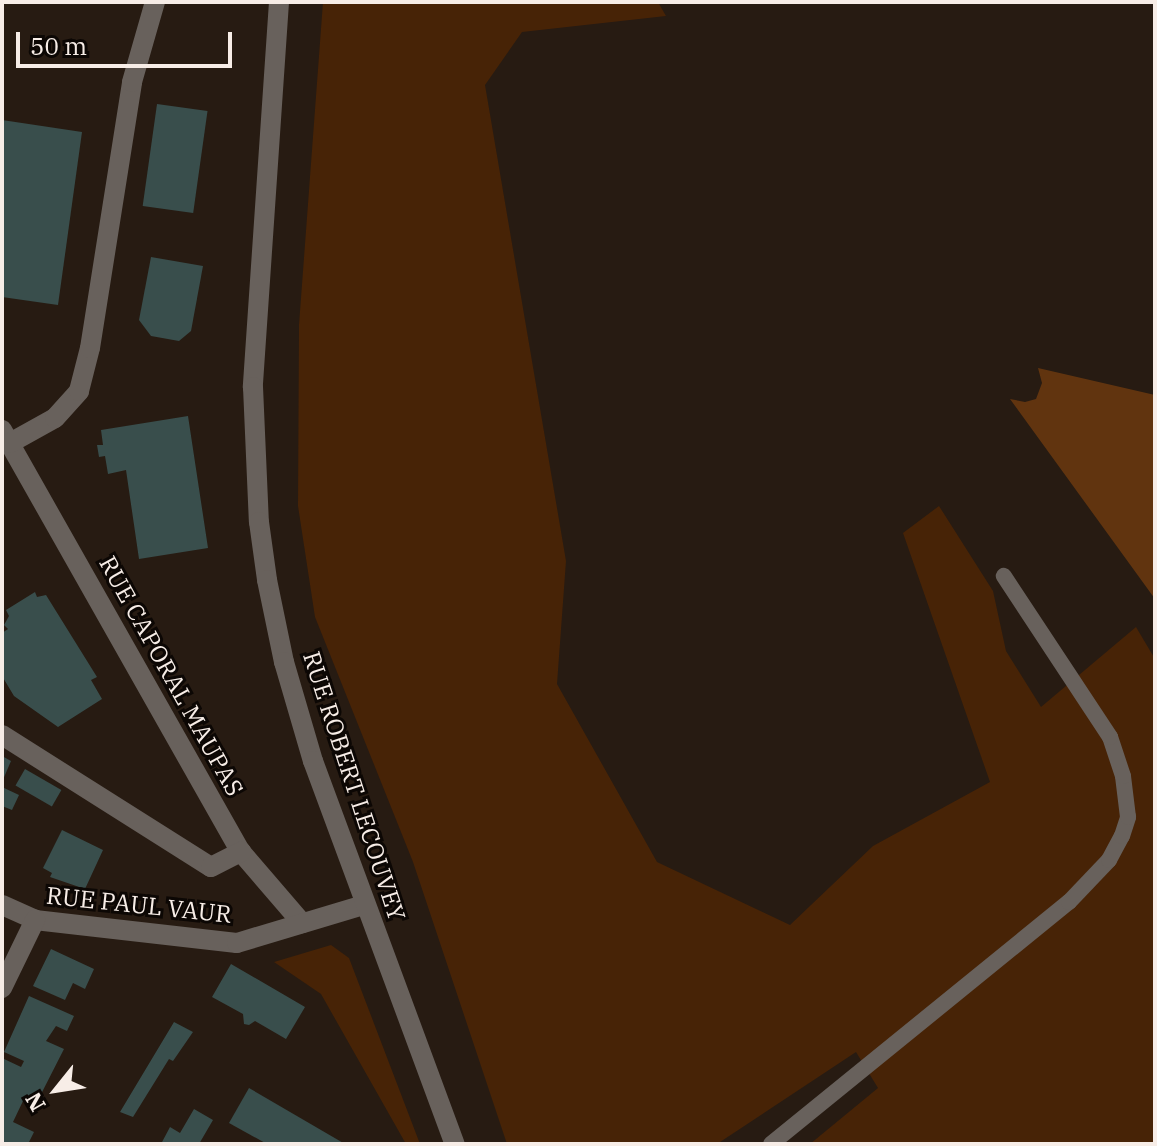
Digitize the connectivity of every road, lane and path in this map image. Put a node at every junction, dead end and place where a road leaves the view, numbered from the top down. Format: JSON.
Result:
{"nodes":[{"id":1,"x":155,"y":2,"type":"edge"},
{"id":2,"x":279,"y":2,"type":"edge"},
{"id":3,"x":6,"y":436,"type":"edge"},
{"id":4,"x":1004,"y":576,"type":"dead end"},
{"id":5,"x":2,"y":735,"type":"edge"},
{"id":6,"x":241,"y":852,"type":"junction"},
{"id":7,"x":2,"y":905,"type":"edge"},
{"id":8,"x":364,"y":905,"type":"junction"},
{"id":9,"x":35,"y":920,"type":"junction"},
{"id":10,"x":302,"y":923,"type":"junction"},
{"id":11,"x":2,"y":988,"type":"edge"},
{"id":12,"x":455,"y":1144,"type":"edge"},
{"id":13,"x":771,"y":1144,"type":"edge"}],
"edges":[{"from":1,"to":3,"type":"street","name":"RUE CAPORAL MAUPAS"},
{"from":2,"to":8,"type":"street","name":"RUE ROBERT LECOUVEY"},
{"from":3,"to":6,"type":"street","name":"RUE CAPORAL MAUPAS"},
{"from":4,"to":13,"type":"lane"},
{"from":5,"to":6,"type":"street"},
{"from":6,"to":10,"type":"street","name":"RUE CAPORAL MAUPAS"},
{"from":7,"to":9,"type":"street","name":"RUE PAUL VAUR"},
{"from":8,"to":10,"type":"street","name":"RUE PAUL VAUR"},
{"from":8,"to":12,"type":"street","name":"RUE ROBERT LECOUVEY"},
{"from":9,"to":10,"type":"street","name":"RUE PAUL VAUR"},
{"from":9,"to":11,"type":"street"}]}
